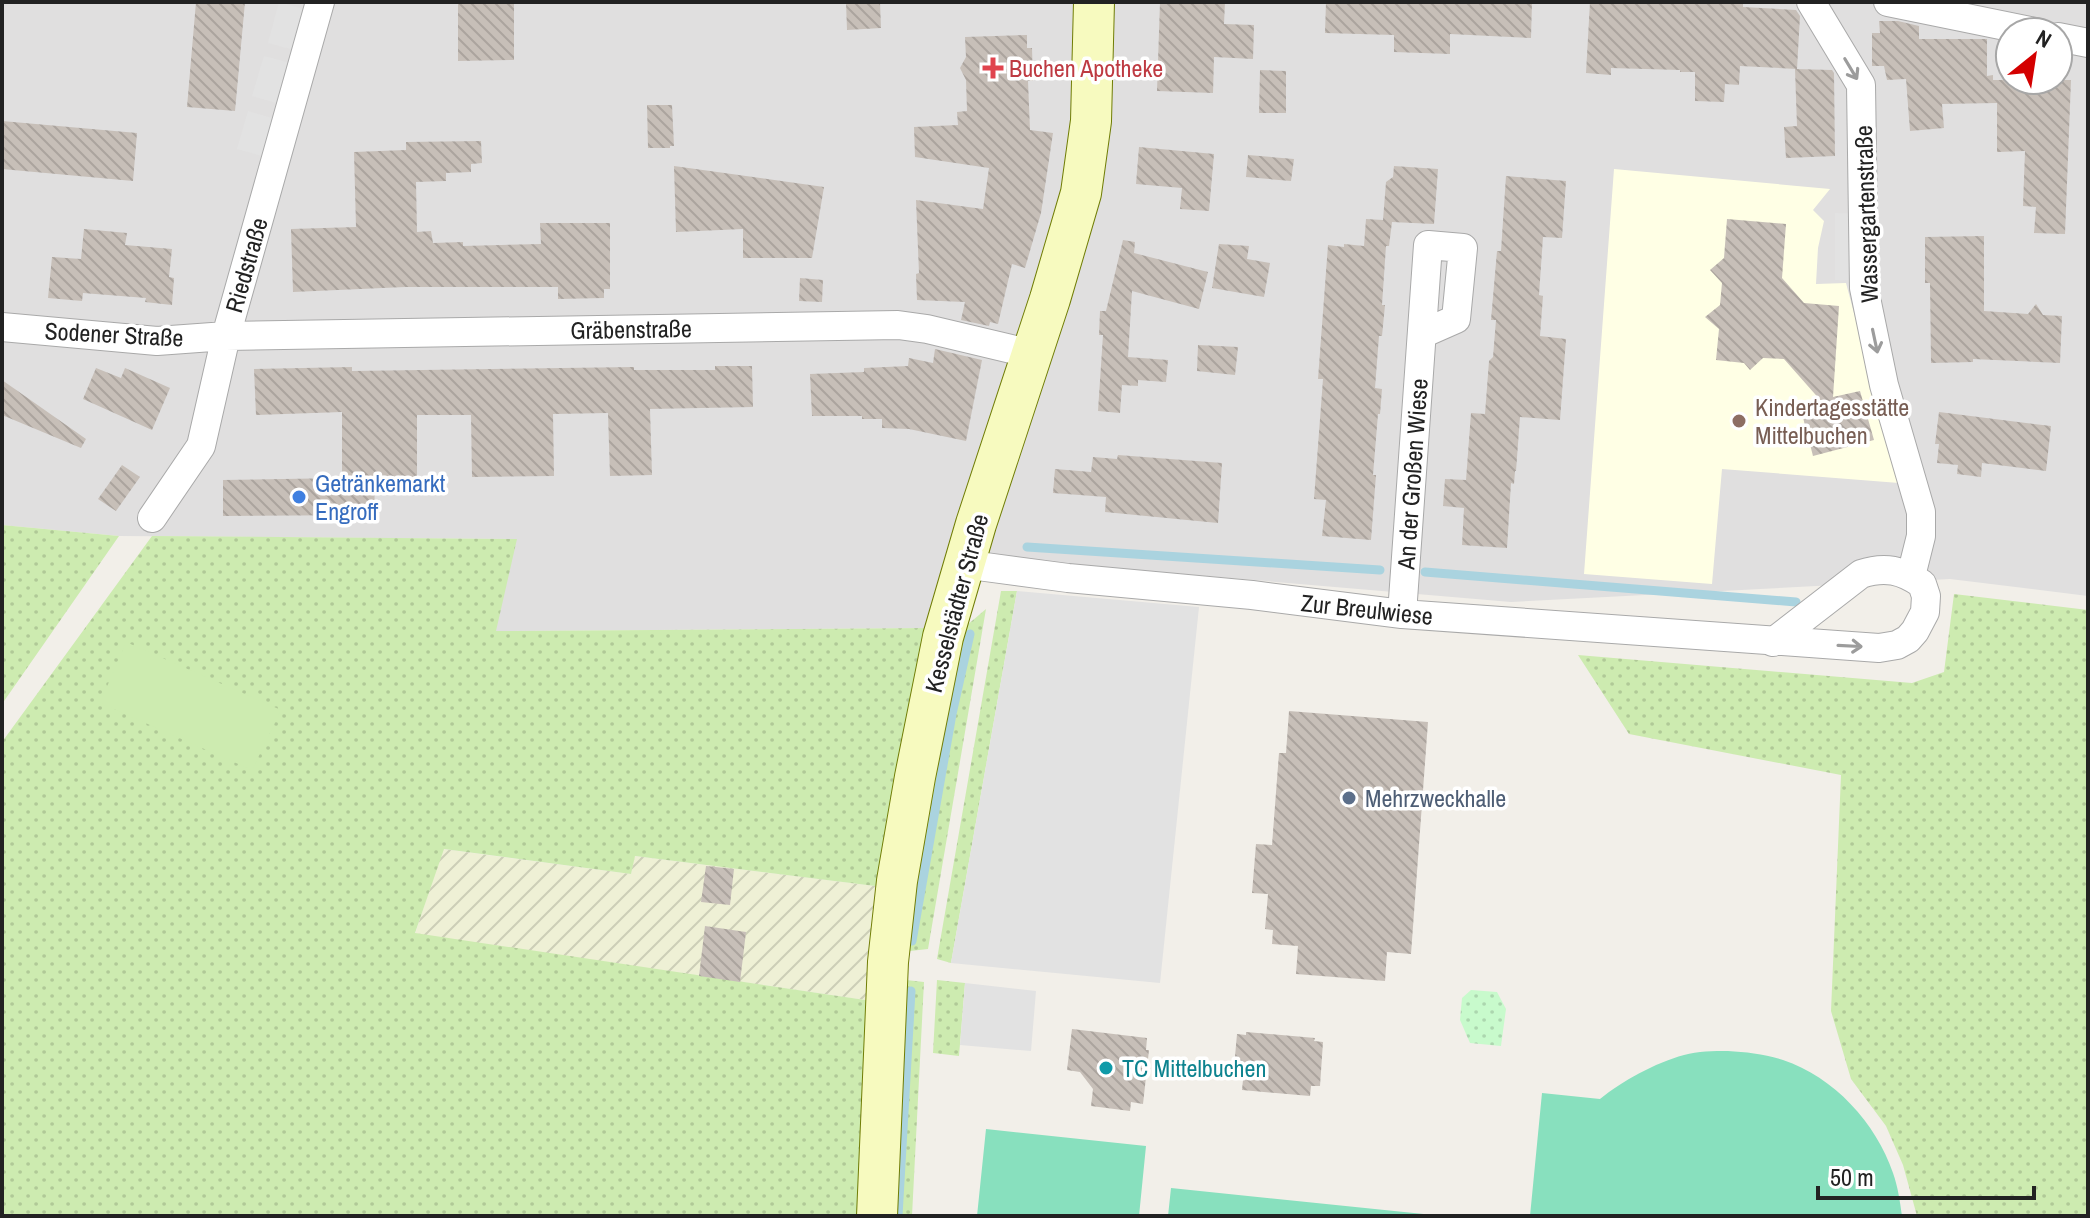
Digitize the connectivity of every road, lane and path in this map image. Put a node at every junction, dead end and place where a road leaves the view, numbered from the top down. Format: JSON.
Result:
{"nodes":[{"id":1,"x":320,"y":2,"type":"edge"},
{"id":2,"x":1094,"y":2,"type":"edge"},
{"id":3,"x":1811,"y":2,"type":"edge"},
{"id":4,"x":1888,"y":2,"type":"edge"},
{"id":5,"x":1994,"y":24,"type":"edge"},
{"id":6,"x":2,"y":327,"type":"edge"},
{"id":7,"x":1422,"y":334,"type":"dead end"},
{"id":8,"x":226,"y":336,"type":"junction"},
{"id":9,"x":1032,"y":354,"type":"junction"},
{"id":10,"x":152,"y":518,"type":"dead end"},
{"id":11,"x":963,"y":564,"type":"junction"},
{"id":12,"x":1911,"y":576,"type":"junction"},
{"id":13,"x":1402,"y":614,"type":"junction"},
{"id":14,"x":1773,"y":642,"type":"junction"},
{"id":15,"x":877,"y":1216,"type":"edge"}],
"edges":[{"from":1,"to":8,"type":"street","name":"Riedstraße"},
{"from":2,"to":9,"type":"main road","name":"Kesselstädter Straße"},
{"from":3,"to":12,"type":"street","name":"Wassergartenstraße","one_way":true},
{"from":4,"to":5,"type":"street"},
{"from":6,"to":8,"type":"street","name":"Sodener Straße"},
{"from":7,"to":13,"type":"street","name":"An der Großen Wiese"},
{"from":8,"to":9,"type":"street","name":"Gräbenstraße"},
{"from":8,"to":10,"type":"street","name":"Riedstraße"},
{"from":9,"to":11,"type":"main road","name":"Kesselstädter Straße"},
{"from":11,"to":13,"type":"street","name":"Zur Breulwiese"},
{"from":11,"to":15,"type":"main road","name":"Kesselstädter Straße"},
{"from":12,"to":14,"type":"street"},
{"from":14,"to":12,"type":"street","name":"Zur Breulwiese","one_way":true},
{"from":13,"to":14,"type":"street","name":"Zur Breulwiese"}]}
